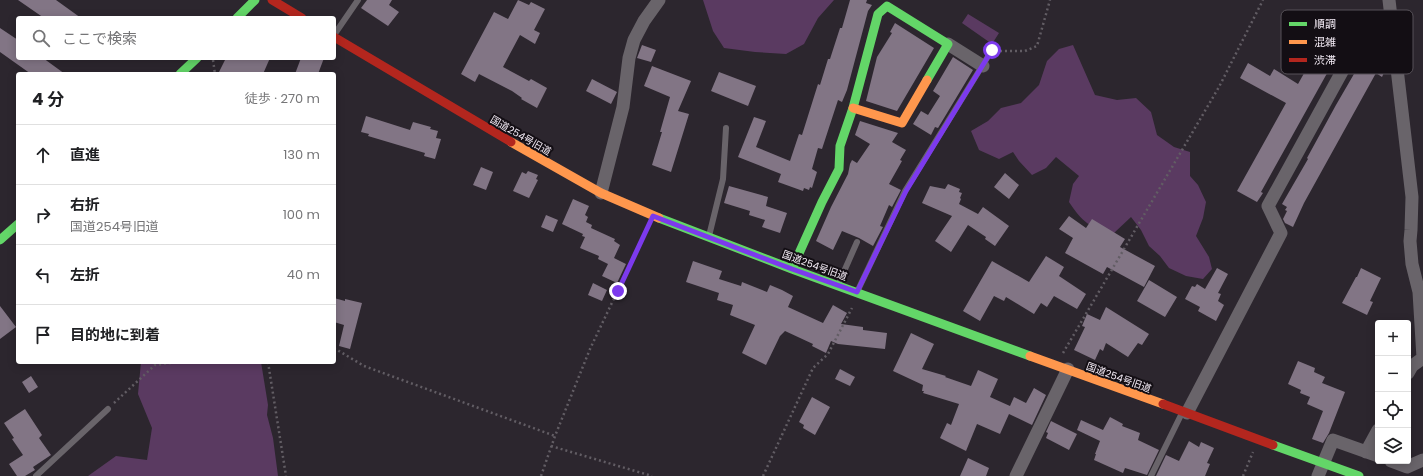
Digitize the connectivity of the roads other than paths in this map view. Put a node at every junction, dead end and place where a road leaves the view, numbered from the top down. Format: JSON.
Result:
{"nodes":[{"id":1,"x":255,"y":0,"type":"edge"},
{"id":2,"x":272,"y":0,"type":"edge"},
{"id":3,"x":358,"y":0,"type":"edge"},
{"id":4,"x":659,"y":0,"type":"edge"},
{"id":5,"x":1389,"y":0,"type":"edge"},
{"id":6,"x":1390,"y":10,"type":"edge"},
{"id":7,"x":239,"y":16,"type":"edge"},
{"id":8,"x":299,"y":16,"type":"edge"},
{"id":9,"x":336,"y":33,"type":"edge"},
{"id":10,"x":336,"y":37,"type":"edge"},
{"id":11,"x":948,"y":44,"type":"junction"},
{"id":12,"x":992,"y":50,"type":"road end"},
{"id":13,"x":195,"y":60,"type":"edge"},
{"id":14,"x":983,"y":66,"type":"junction"},
{"id":15,"x":182,"y":72,"type":"edge"},
{"id":16,"x":1341,"y":74,"type":"edge"},
{"id":17,"x":1398,"y":74,"type":"edge"},
{"id":18,"x":853,"y":108,"type":"junction"},
{"id":19,"x":726,"y":128,"type":"dead end"},
{"id":20,"x":601,"y":193,"type":"junction"},
{"id":21,"x":16,"y":226,"type":"edge"},
{"id":22,"x":709,"y":238,"type":"junction"},
{"id":23,"x":0,"y":240,"type":"edge"},
{"id":24,"x":857,"y":242,"type":"dead end"},
{"id":25,"x":792,"y":269,"type":"junction"},
{"id":26,"x":837,"y":285,"type":"junction"},
{"id":27,"x":857,"y":292,"type":"junction"},
{"id":28,"x":1423,"y":358,"type":"edge"},
{"id":29,"x":1062,"y":367,"type":"junction"},
{"id":30,"x":1411,"y":368,"type":"edge"},
{"id":31,"x":108,"y":408,"type":"road end"},
{"id":32,"x":1185,"y":412,"type":"junction"},
{"id":33,"x":1375,"y":442,"type":"edge"},
{"id":34,"x":1372,"y":454,"type":"edge"},
{"id":35,"x":1423,"y":460,"type":"edge"},
{"id":36,"x":1322,"y":463,"type":"junction"},
{"id":37,"x":1399,"y":464,"type":"edge"},
{"id":38,"x":36,"y":476,"type":"edge"},
{"id":39,"x":1016,"y":476,"type":"edge"},
{"id":40,"x":1151,"y":476,"type":"edge"},
{"id":41,"x":1318,"y":476,"type":"edge"},
{"id":42,"x":1359,"y":476,"type":"edge"}],
"edges":[{"from":1,"to":7,"type":"street"},
{"from":2,"to":8,"type":"street"},
{"from":3,"to":9,"type":"lane"},
{"from":4,"to":20,"type":"street"},
{"from":5,"to":6,"type":"street"},
{"from":10,"to":20,"type":"street","name":"国道254号旧道"},
{"from":11,"to":14,"type":"street"},
{"from":11,"to":18,"type":"street"},
{"from":11,"to":18,"type":"street"},
{"from":12,"to":14,"type":"lane"},
{"from":13,"to":15,"type":"street"},
{"from":14,"to":27,"type":"lane"},
{"from":16,"to":32,"type":"street"},
{"from":17,"to":28,"type":"street"},
{"from":18,"to":25,"type":"street"},
{"from":19,"to":22,"type":"lane"},
{"from":20,"to":22,"type":"street","name":"国道254号旧道"},
{"from":21,"to":23,"type":"street"},
{"from":22,"to":25,"type":"street","name":"国道254号旧道"},
{"from":24,"to":26,"type":"lane"},
{"from":25,"to":26,"type":"street","name":"国道254号旧道"},
{"from":26,"to":27,"type":"street","name":"国道254号旧道"},
{"from":27,"to":29,"type":"street","name":"国道254号旧道"},
{"from":28,"to":30,"type":"street"},
{"from":29,"to":32,"type":"street","name":"国道254号旧道"},
{"from":29,"to":39,"type":"street"},
{"from":31,"to":38,"type":"lane"},
{"from":32,"to":36,"type":"street","name":"国道254号旧道"},
{"from":32,"to":40,"type":"lane"},
{"from":33,"to":34,"type":"street"},
{"from":34,"to":36,"type":"street"},
{"from":35,"to":37,"type":"street"},
{"from":36,"to":41,"type":"street"},
{"from":36,"to":42,"type":"street","name":"国道254号旧道"}]}
